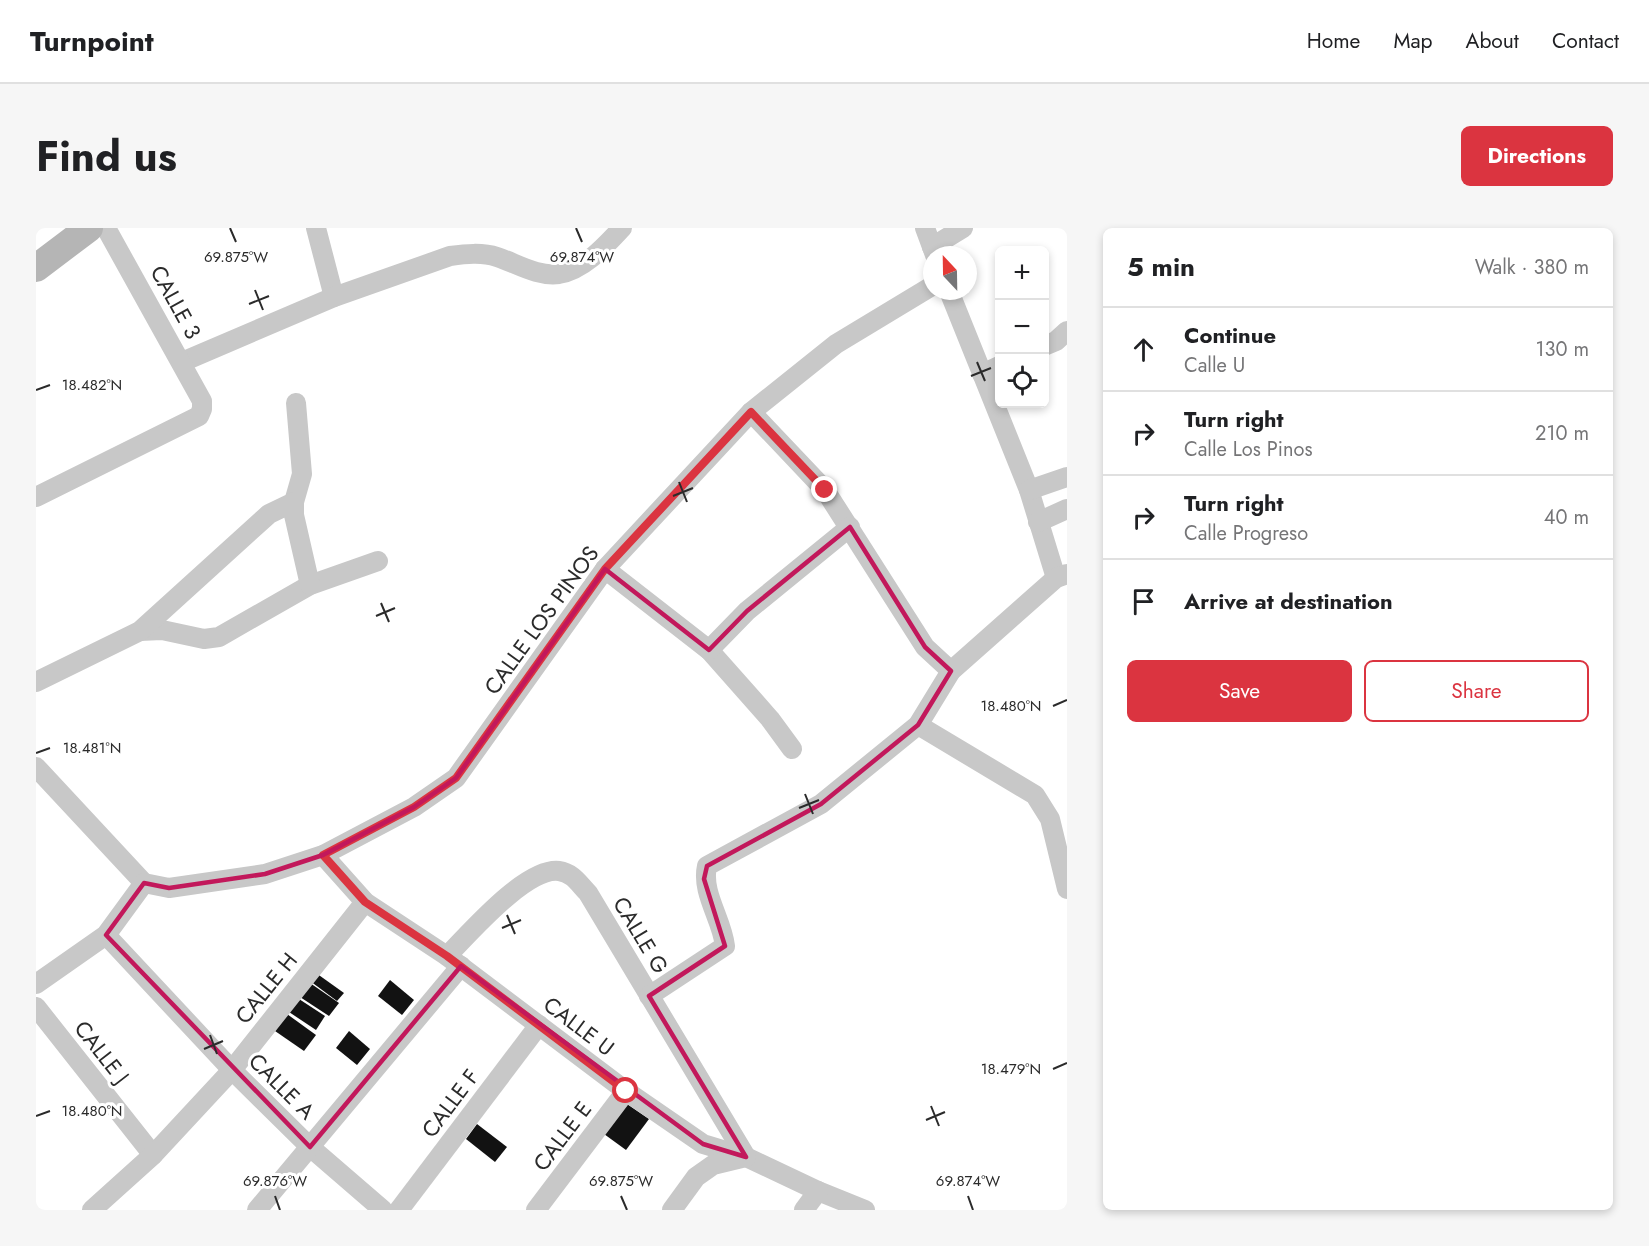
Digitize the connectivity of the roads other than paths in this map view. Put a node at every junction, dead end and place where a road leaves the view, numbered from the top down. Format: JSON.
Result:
{"nodes":[{"id":1,"x":84,"y":228,"type":"edge"},
{"id":2,"x":89,"y":228,"type":"edge"},
{"id":3,"x":106,"y":228,"type":"edge"},
{"id":4,"x":316,"y":228,"type":"edge"},
{"id":5,"x":622,"y":228,"type":"edge"},
{"id":6,"x":925,"y":228,"type":"edge"},
{"id":7,"x":963,"y":228,"type":"edge"},
{"id":8,"x":932,"y":246,"type":"edge"},
{"id":9,"x":940,"y":246,"type":"edge"},
{"id":10,"x":36,"y":254,"type":"edge"},
{"id":11,"x":36,"y":268,"type":"edge"},
{"id":12,"x":923,"y":291,"type":"edge"},
{"id":13,"x":334,"y":297,"type":"junction"},
{"id":14,"x":954,"y":300,"type":"edge"},
{"id":15,"x":1067,"y":331,"type":"edge"},
{"id":16,"x":1049,"y":344,"type":"edge"},
{"id":17,"x":182,"y":362,"type":"junction"},
{"id":18,"x":991,"y":370,"type":"edge"},
{"id":19,"x":296,"y":403,"type":"dead end"},
{"id":20,"x":751,"y":412,"type":"junction"},
{"id":21,"x":1067,"y":477,"type":"edge"},
{"id":22,"x":1029,"y":490,"type":"junction"},
{"id":23,"x":36,"y":497,"type":"edge"},
{"id":24,"x":294,"y":502,"type":"junction"},
{"id":25,"x":1067,"y":509,"type":"edge"},
{"id":26,"x":1038,"y":522,"type":"junction"},
{"id":27,"x":850,"y":527,"type":"junction"},
{"id":28,"x":378,"y":561,"type":"dead end"},
{"id":29,"x":605,"y":569,"type":"junction"},
{"id":30,"x":1061,"y":576,"type":"edge"},
{"id":31,"x":310,"y":585,"type":"junction"},
{"id":32,"x":140,"y":631,"type":"junction"},
{"id":33,"x":709,"y":650,"type":"junction"},
{"id":34,"x":951,"y":671,"type":"junction"},
{"id":35,"x":36,"y":682,"type":"edge"},
{"id":36,"x":918,"y":725,"type":"junction"},
{"id":37,"x":792,"y":749,"type":"dead end"},
{"id":38,"x":36,"y":767,"type":"edge"},
{"id":39,"x":323,"y":855,"type":"junction"},
{"id":40,"x":144,"y":883,"type":"junction"},
{"id":41,"x":1067,"y":888,"type":"edge"},
{"id":42,"x":365,"y":902,"type":"junction"},
{"id":43,"x":106,"y":935,"type":"junction"},
{"id":44,"x":454,"y":961,"type":"junction"},
{"id":45,"x":36,"y":984,"type":"edge"},
{"id":46,"x":649,"y":996,"type":"junction"},
{"id":47,"x":36,"y":1006,"type":"edge"},
{"id":48,"x":539,"y":1025,"type":"junction"},
{"id":49,"x":232,"y":1070,"type":"junction"},
{"id":50,"x":626,"y":1091,"type":"junction"},
{"id":51,"x":310,"y":1148,"type":"junction"},
{"id":52,"x":153,"y":1155,"type":"junction"},
{"id":53,"x":746,"y":1158,"type":"junction"},
{"id":54,"x":818,"y":1191,"type":"junction"},
{"id":55,"x":92,"y":1210,"type":"edge"},
{"id":56,"x":257,"y":1210,"type":"edge"},
{"id":57,"x":383,"y":1210,"type":"edge"},
{"id":58,"x":399,"y":1210,"type":"edge"},
{"id":59,"x":536,"y":1210,"type":"edge"},
{"id":60,"x":672,"y":1210,"type":"edge"},
{"id":61,"x":804,"y":1210,"type":"edge"},
{"id":62,"x":865,"y":1210,"type":"edge"}],
"edges":[{"from":1,"to":10,"type":"main road"},
{"from":2,"to":11,"type":"main road"},
{"from":3,"to":17,"type":"street","name":"CALLE 3"},
{"from":4,"to":13,"type":"street"},
{"from":5,"to":13,"type":"street"},
{"from":6,"to":8,"type":"street"},
{"from":7,"to":9,"type":"street"},
{"from":12,"to":20,"type":"street","name":"CALLE LOS PINOS"},
{"from":13,"to":17,"type":"street"},
{"from":14,"to":18,"type":"street"},
{"from":15,"to":16,"type":"street"},
{"from":17,"to":23,"type":"street","name":"CALLE 3"},
{"from":18,"to":22,"type":"street"},
{"from":19,"to":24,"type":"street"},
{"from":20,"to":27,"type":"street"},
{"from":20,"to":29,"type":"street","name":"CALLE LOS PINOS"},
{"from":21,"to":22,"type":"street"},
{"from":22,"to":26,"type":"street"},
{"from":24,"to":31,"type":"street"},
{"from":24,"to":32,"type":"street"},
{"from":25,"to":26,"type":"street"},
{"from":26,"to":30,"type":"street"},
{"from":27,"to":33,"type":"street"},
{"from":27,"to":34,"type":"street"},
{"from":28,"to":31,"type":"street"},
{"from":29,"to":33,"type":"street"},
{"from":29,"to":39,"type":"street","name":"CALLE LOS PINOS"},
{"from":30,"to":34,"type":"street"},
{"from":31,"to":32,"type":"street"},
{"from":32,"to":35,"type":"street"},
{"from":33,"to":37,"type":"street"},
{"from":34,"to":36,"type":"street"},
{"from":36,"to":41,"type":"street"},
{"from":36,"to":46,"type":"street"},
{"from":38,"to":40,"type":"street"},
{"from":39,"to":40,"type":"street","name":"CALLE LOS PINOS"},
{"from":39,"to":42,"type":"street","name":"CALLE U"},
{"from":40,"to":43,"type":"street"},
{"from":42,"to":44,"type":"street","name":"CALLE U"},
{"from":42,"to":49,"type":"street","name":"CALLE H"},
{"from":43,"to":45,"type":"street"},
{"from":43,"to":49,"type":"street","name":"CALLE A"},
{"from":44,"to":46,"type":"street","name":"CALLE G"},
{"from":44,"to":48,"type":"street","name":"CALLE U"},
{"from":44,"to":51,"type":"street","name":"CALLE G"},
{"from":46,"to":53,"type":"street","name":"CALLE G"},
{"from":47,"to":52,"type":"street","name":"CALLE J"},
{"from":48,"to":50,"type":"street","name":"CALLE U"},
{"from":48,"to":58,"type":"street","name":"CALLE F"},
{"from":49,"to":51,"type":"street","name":"CALLE A"},
{"from":49,"to":52,"type":"street","name":"CALLE H"},
{"from":50,"to":53,"type":"street","name":"CALLE U"},
{"from":50,"to":59,"type":"street","name":"CALLE E"},
{"from":51,"to":56,"type":"street","name":"CALLE G"},
{"from":51,"to":57,"type":"street","name":"CALLE A"},
{"from":52,"to":55,"type":"street","name":"CALLE H"},
{"from":53,"to":54,"type":"street","name":"CALLE U"},
{"from":53,"to":60,"type":"street"},
{"from":54,"to":61,"type":"street"},
{"from":54,"to":62,"type":"street","name":"CALLE U"}]}
